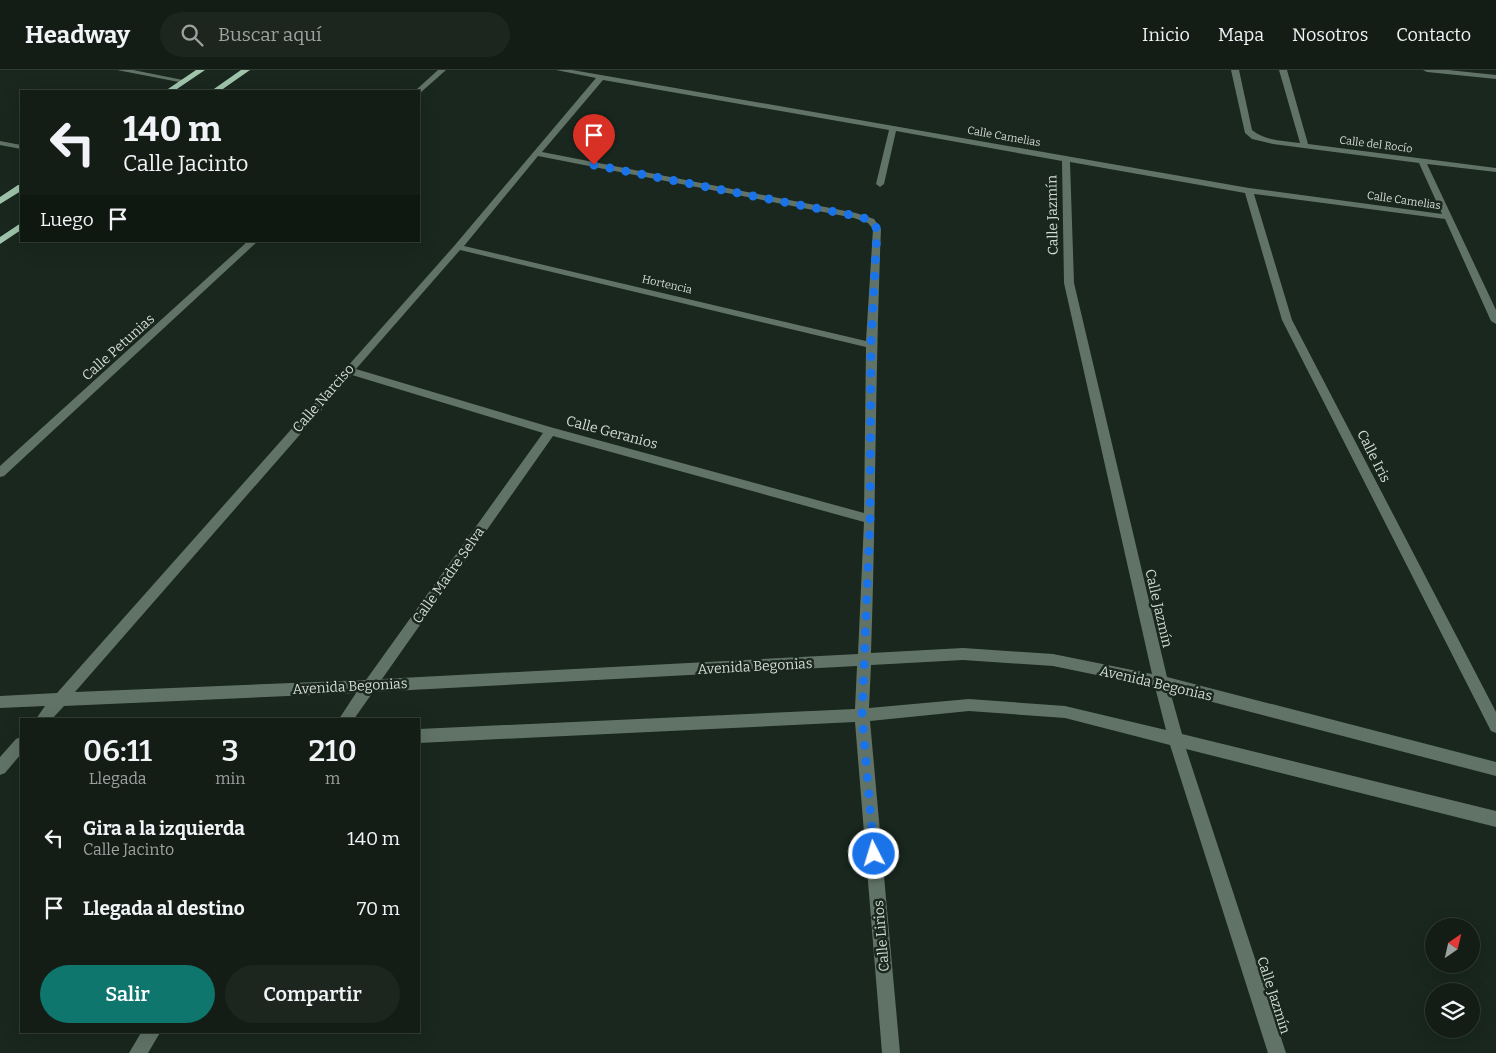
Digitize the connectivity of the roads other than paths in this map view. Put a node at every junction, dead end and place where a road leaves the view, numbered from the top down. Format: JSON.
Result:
{"nodes":[{"id":1,"x":121,"y":70,"type":"edge"},
{"id":2,"x":201,"y":70,"type":"edge"},
{"id":3,"x":246,"y":70,"type":"edge"},
{"id":4,"x":442,"y":70,"type":"edge"},
{"id":5,"x":560,"y":70,"type":"edge"},
{"id":6,"x":1236,"y":70,"type":"edge"},
{"id":7,"x":1283,"y":70,"type":"edge"},
{"id":8,"x":1427,"y":70,"type":"edge"},
{"id":9,"x":602,"y":77,"type":"junction"},
{"id":10,"x":1496,"y":77,"type":"edge"},
{"id":11,"x":184,"y":81,"type":"junction"},
{"id":12,"x":170,"y":90,"type":"edge"},
{"id":13,"x":217,"y":90,"type":"edge"},
{"id":14,"x":420,"y":91,"type":"edge"},
{"id":15,"x":892,"y":128,"type":"junction"},
{"id":16,"x":0,"y":142,"type":"edge"},
{"id":17,"x":20,"y":147,"type":"edge"},
{"id":18,"x":1305,"y":147,"type":"junction"},
{"id":19,"x":538,"y":154,"type":"junction"},
{"id":20,"x":1066,"y":159,"type":"junction"},
{"id":21,"x":1422,"y":161,"type":"junction"},
{"id":22,"x":1496,"y":170,"type":"edge"},
{"id":23,"x":880,"y":184,"type":"dead end"},
{"id":24,"x":20,"y":188,"type":"edge"},
{"id":25,"x":1249,"y":191,"type":"junction"},
{"id":26,"x":0,"y":201,"type":"edge"},
{"id":27,"x":1446,"y":217,"type":"junction"},
{"id":28,"x":20,"y":227,"type":"edge"},
{"id":29,"x":0,"y":241,"type":"edge"},
{"id":30,"x":253,"y":242,"type":"edge"},
{"id":31,"x":458,"y":247,"type":"junction"},
{"id":32,"x":1496,"y":321,"type":"edge"},
{"id":33,"x":871,"y":345,"type":"junction"},
{"id":34,"x":347,"y":370,"type":"junction"},
{"id":35,"x":550,"y":431,"type":"junction"},
{"id":36,"x":0,"y":473,"type":"edge"},
{"id":37,"x":870,"y":519,"type":"junction"},
{"id":38,"x":864,"y":660,"type":"junction"},
{"id":39,"x":1161,"y":682,"type":"junction"},
{"id":40,"x":369,"y":686,"type":"junction"},
{"id":41,"x":59,"y":700,"type":"junction"},
{"id":42,"x":0,"y":702,"type":"edge"},
{"id":43,"x":862,"y":716,"type":"junction"},
{"id":44,"x":44,"y":718,"type":"edge"},
{"id":45,"x":347,"y":718,"type":"edge"},
{"id":46,"x":1496,"y":726,"type":"edge"},
{"id":47,"x":420,"y":736,"type":"edge"},
{"id":48,"x":1176,"y":740,"type":"junction"},
{"id":49,"x":19,"y":748,"type":"edge"},
{"id":50,"x":0,"y":751,"type":"edge"},
{"id":51,"x":0,"y":768,"type":"edge"},
{"id":52,"x":1496,"y":769,"type":"edge"},
{"id":53,"x":1496,"y":819,"type":"edge"},
{"id":54,"x":151,"y":1033,"type":"edge"},
{"id":55,"x":138,"y":1053,"type":"edge"},
{"id":56,"x":891,"y":1053,"type":"edge"},
{"id":57,"x":1277,"y":1053,"type":"edge"}],
"edges":[{"from":1,"to":11,"type":"street"},
{"from":2,"to":11,"type":"main road"},
{"from":3,"to":13,"type":"main road"},
{"from":4,"to":14,"type":"street"},
{"from":5,"to":9,"type":"street","name":"Calle Camelias"},
{"from":6,"to":18,"type":"street","name":"Calle del Rocío"},
{"from":7,"to":18,"type":"street"},
{"from":8,"to":10,"type":"street"},
{"from":9,"to":15,"type":"street","name":"Calle Camelias"},
{"from":9,"to":19,"type":"street","name":"Calle Narciso"},
{"from":11,"to":12,"type":"main road"},
{"from":15,"to":20,"type":"street","name":"Calle Camelias"},
{"from":15,"to":23,"type":"street"},
{"from":16,"to":17,"type":"street"},
{"from":18,"to":21,"type":"street","name":"Calle del Rocío"},
{"from":19,"to":31,"type":"street","name":"Calle Narciso"},
{"from":19,"to":33,"type":"street","name":"Calle Lirios"},
{"from":20,"to":25,"type":"street","name":"Calle Camelias"},
{"from":20,"to":39,"type":"street","name":"Calle Jazmín"},
{"from":21,"to":22,"type":"street","name":"Calle del Rocío"},
{"from":21,"to":27,"type":"street"},
{"from":24,"to":26,"type":"main road"},
{"from":25,"to":27,"type":"street","name":"Calle Camelias"},
{"from":25,"to":46,"type":"street","name":"Calle Iris"},
{"from":27,"to":32,"type":"street"},
{"from":28,"to":29,"type":"main road"},
{"from":30,"to":36,"type":"street","name":"Calle Petunias"},
{"from":31,"to":33,"type":"street","name":"Hortencia"},
{"from":31,"to":34,"type":"street","name":"Calle Narciso"},
{"from":33,"to":37,"type":"street","name":"Calle Lirios"},
{"from":34,"to":35,"type":"street","name":"Calle Geranios"},
{"from":34,"to":41,"type":"street","name":"Calle Narciso"},
{"from":35,"to":37,"type":"street","name":"Calle Geranios"},
{"from":35,"to":40,"type":"street","name":"Calle Madre Selva"},
{"from":37,"to":38,"type":"street","name":"Calle Lirios"},
{"from":38,"to":39,"type":"street","name":"Avenida Begonias"},
{"from":38,"to":40,"type":"street","name":"Avenida Begonias"},
{"from":38,"to":43,"type":"street","name":"Calle Lirios"},
{"from":39,"to":48,"type":"street","name":"Calle Jazmín"},
{"from":39,"to":52,"type":"street","name":"Avenida Begonias"},
{"from":40,"to":41,"type":"street","name":"Avenida Begonias"},
{"from":40,"to":45,"type":"street","name":"Calle Madre Selva"},
{"from":41,"to":42,"type":"street","name":"Avenida Begonias"},
{"from":41,"to":44,"type":"street","name":"Calle Narciso"},
{"from":43,"to":47,"type":"street"},
{"from":43,"to":48,"type":"street"},
{"from":43,"to":56,"type":"street","name":"Calle Lirios"},
{"from":48,"to":53,"type":"street"},
{"from":48,"to":57,"type":"street","name":"Calle Jazmín"},
{"from":49,"to":50,"type":"street"},
{"from":49,"to":51,"type":"street"},
{"from":54,"to":55,"type":"street"}]}
